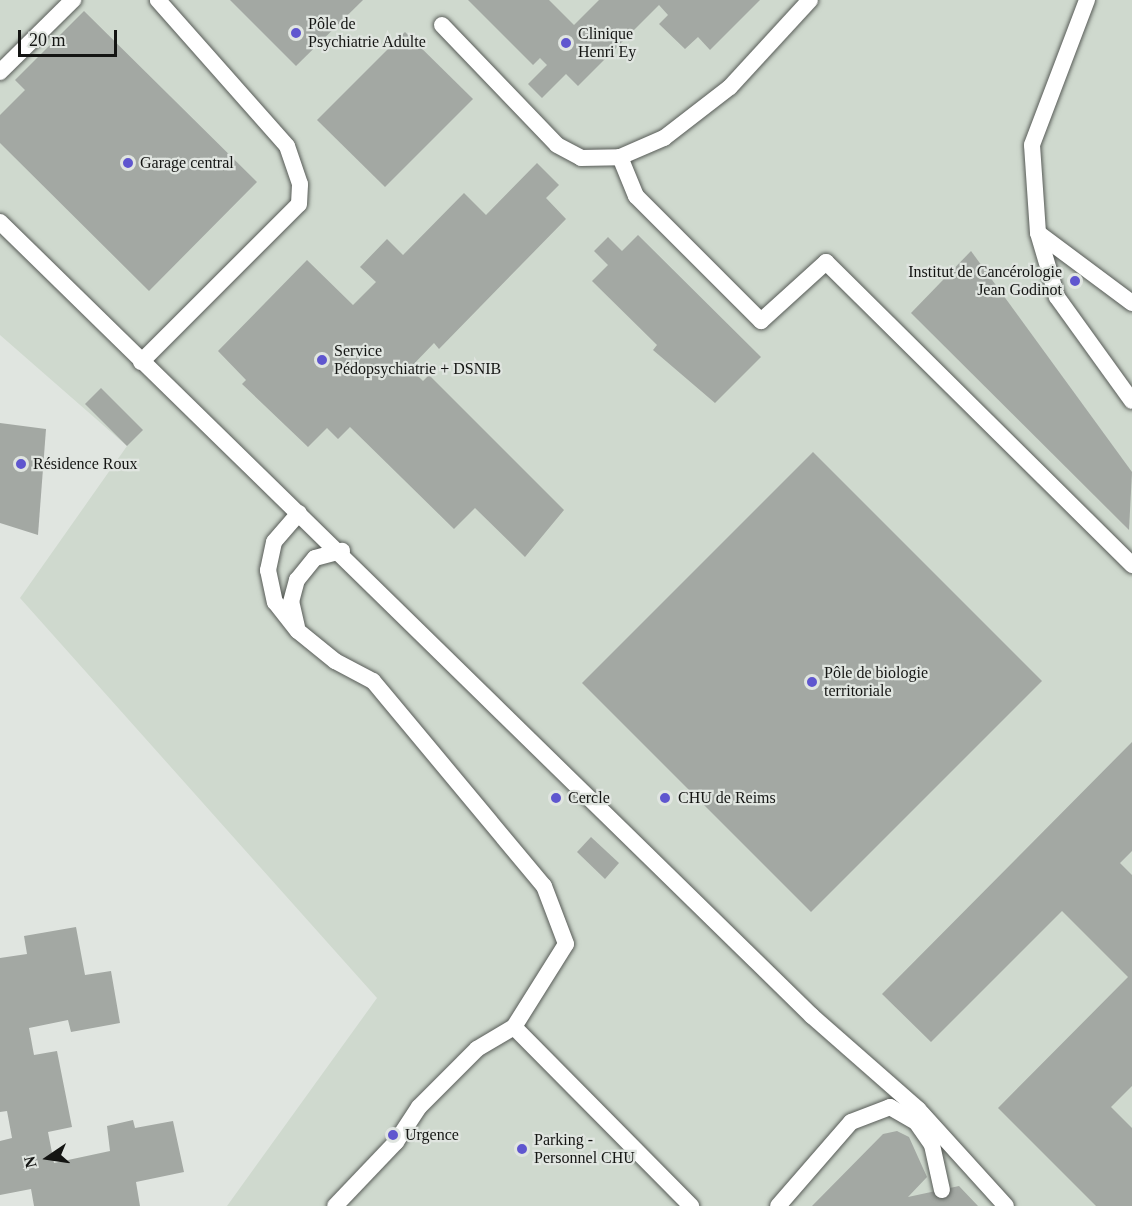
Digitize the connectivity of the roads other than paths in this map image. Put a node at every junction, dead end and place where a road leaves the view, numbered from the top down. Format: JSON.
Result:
{"nodes":[{"id":1,"x":73,"y":0,"type":"edge"},
{"id":2,"x":158,"y":0,"type":"edge"},
{"id":3,"x":810,"y":0,"type":"edge"},
{"id":4,"x":1087,"y":0,"type":"edge"},
{"id":5,"x":442,"y":25,"type":"dead end"},
{"id":6,"x":0,"y":72,"type":"edge"},
{"id":7,"x":620,"y":157,"type":"junction"},
{"id":8,"x":0,"y":222,"type":"edge"},
{"id":9,"x":1038,"y":233,"type":"junction"},
{"id":10,"x":1132,"y":303,"type":"edge"},
{"id":11,"x":141,"y":362,"type":"junction"},
{"id":12,"x":1132,"y":401,"type":"edge"},
{"id":13,"x":299,"y":513,"type":"junction"},
{"id":14,"x":342,"y":551,"type":"junction"},
{"id":15,"x":1132,"y":565,"type":"edge"},
{"id":16,"x":298,"y":631,"type":"junction"},
{"id":17,"x":513,"y":1027,"type":"junction"},
{"id":18,"x":942,"y":1190,"type":"dead end"},
{"id":19,"x":335,"y":1206,"type":"edge"},
{"id":20,"x":691,"y":1206,"type":"edge"},
{"id":21,"x":778,"y":1206,"type":"edge"},
{"id":22,"x":1006,"y":1206,"type":"edge"}],
"edges":[{"from":1,"to":6,"type":"lane"},
{"from":2,"to":11,"type":"lane"},
{"from":3,"to":7,"type":"lane"},
{"from":4,"to":9,"type":"lane"},
{"from":5,"to":7,"type":"lane"},
{"from":7,"to":15,"type":"lane"},
{"from":8,"to":11,"type":"lane"},
{"from":9,"to":10,"type":"lane"},
{"from":9,"to":12,"type":"lane"},
{"from":11,"to":13,"type":"lane"},
{"from":13,"to":14,"type":"lane"},
{"from":13,"to":16,"type":"lane"},
{"from":14,"to":16,"type":"lane"},
{"from":14,"to":22,"type":"lane"},
{"from":16,"to":17,"type":"lane"},
{"from":17,"to":19,"type":"lane"},
{"from":17,"to":20,"type":"lane"},
{"from":18,"to":21,"type":"lane"}]}
